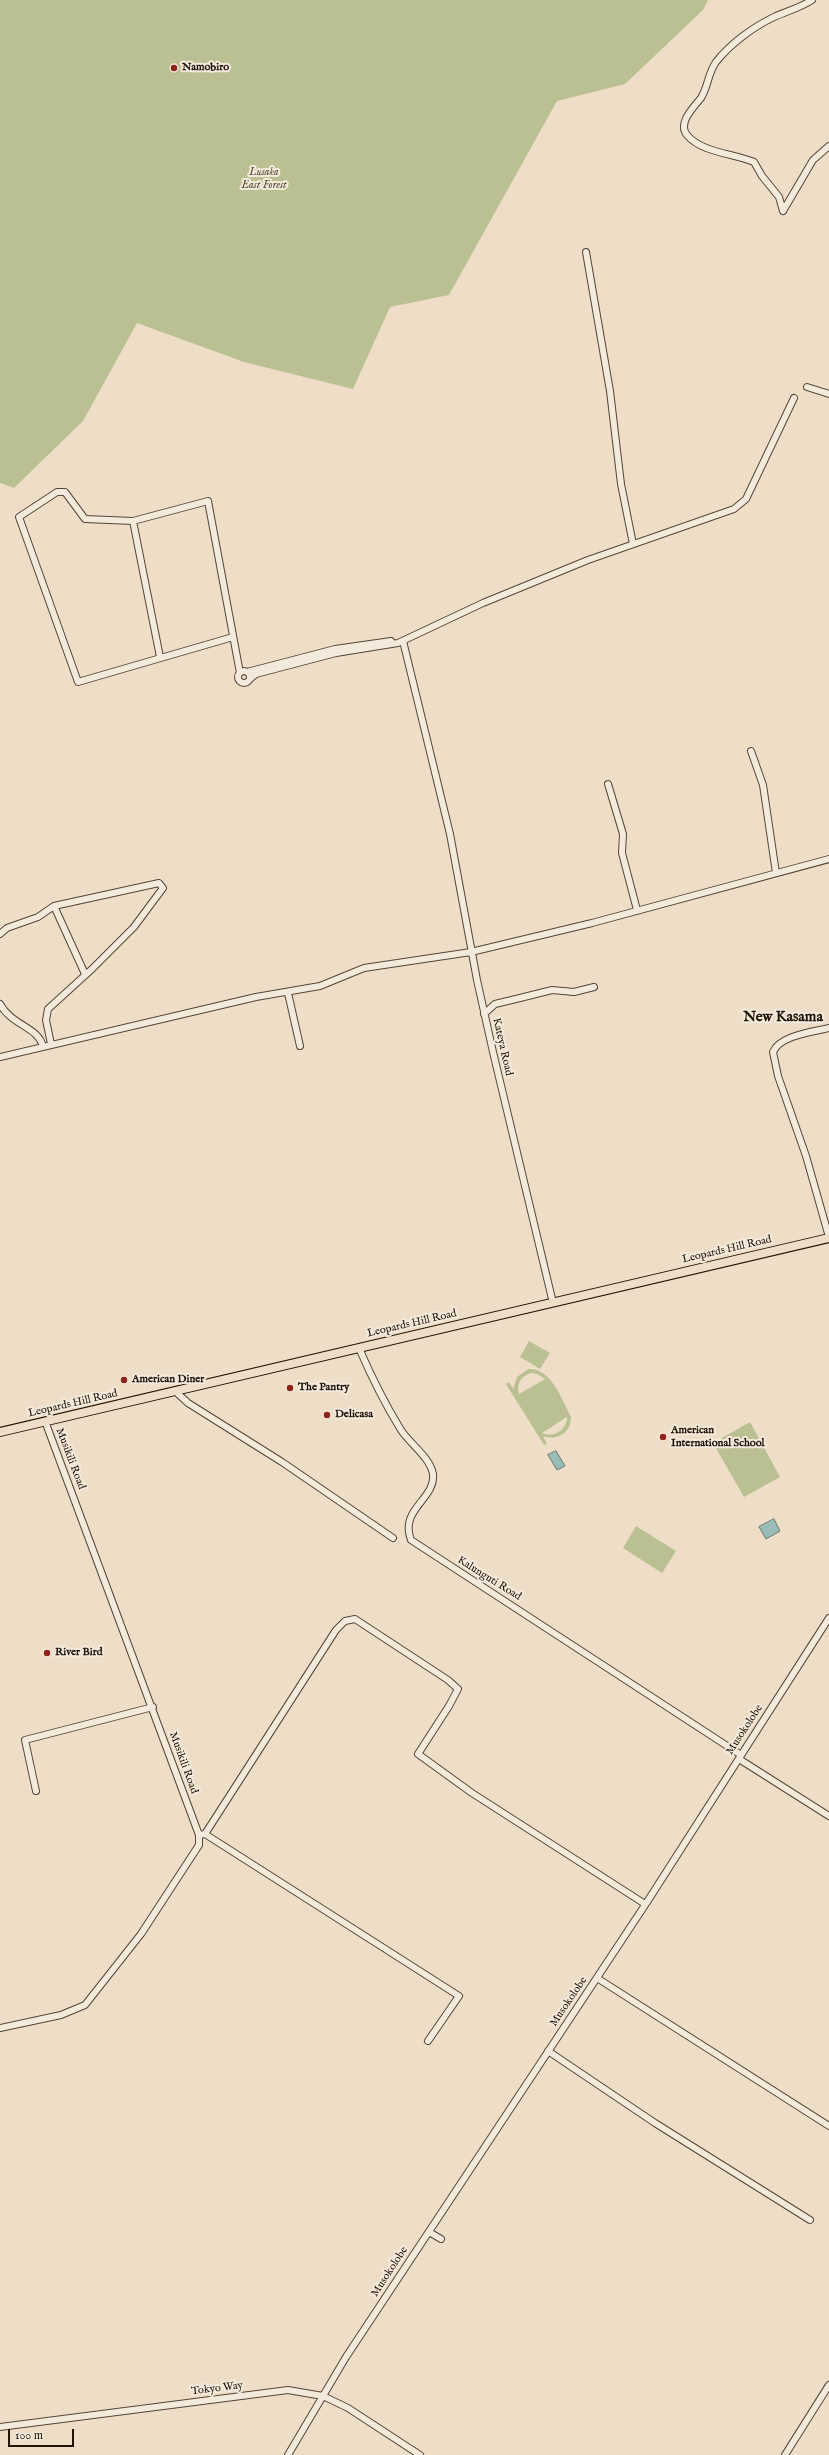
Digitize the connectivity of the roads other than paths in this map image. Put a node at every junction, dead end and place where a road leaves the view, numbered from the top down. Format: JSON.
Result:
{"nodes":[{"id":1,"x":812,"y":0,"type":"edge"},
{"id":2,"x":829,"y":146,"type":"edge"},
{"id":3,"x":586,"y":252,"type":"dead end"},
{"id":4,"x":807,"y":387,"type":"dead end"},
{"id":5,"x":829,"y":394,"type":"edge"},
{"id":6,"x":794,"y":398,"type":"dead end"},
{"id":7,"x":133,"y":521,"type":"junction"},
{"id":8,"x":632,"y":544,"type":"junction"},
{"id":9,"x":233,"y":637,"type":"junction"},
{"id":10,"x":400,"y":642,"type":"junction"},
{"id":11,"x":160,"y":657,"type":"junction"},
{"id":12,"x":247,"y":672,"type":"junction"},
{"id":13,"x":240,"y":673,"type":"junction"},
{"id":14,"x":250,"y":679,"type":"junction"},
{"id":15,"x":751,"y":751,"type":"dead end"},
{"id":16,"x":608,"y":784,"type":"dead end"},
{"id":17,"x":829,"y":859,"type":"edge"},
{"id":18,"x":776,"y":872,"type":"junction"},
{"id":19,"x":54,"y":906,"type":"junction"},
{"id":20,"x":637,"y":910,"type":"junction"},
{"id":21,"x":0,"y":934,"type":"edge"},
{"id":22,"x":472,"y":952,"type":"junction"},
{"id":23,"x":85,"y":974,"type":"junction"},
{"id":24,"x":594,"y":987,"type":"dead end"},
{"id":25,"x":288,"y":993,"type":"junction"},
{"id":26,"x":0,"y":1004,"type":"edge"},
{"id":27,"x":484,"y":1014,"type":"junction"},
{"id":28,"x":829,"y":1028,"type":"edge"},
{"id":29,"x":51,"y":1044,"type":"junction"},
{"id":30,"x":300,"y":1046,"type":"dead end"},
{"id":31,"x":42,"y":1047,"type":"junction"},
{"id":32,"x":0,"y":1058,"type":"edge"},
{"id":33,"x":829,"y":1237,"type":"edge"},
{"id":34,"x":553,"y":1303,"type":"junction"},
{"id":35,"x":359,"y":1348,"type":"junction"},
{"id":36,"x":176,"y":1391,"type":"junction"},
{"id":37,"x":45,"y":1421,"type":"junction"},
{"id":38,"x":0,"y":1432,"type":"edge"},
{"id":39,"x":393,"y":1538,"type":"dead end"},
{"id":40,"x":828,"y":1622,"type":"edge"},
{"id":41,"x":153,"y":1707,"type":"junction"},
{"id":42,"x":740,"y":1757,"type":"junction"},
{"id":43,"x":36,"y":1791,"type":"dead end"},
{"id":44,"x":829,"y":1816,"type":"edge"},
{"id":45,"x":202,"y":1834,"type":"junction"},
{"id":46,"x":645,"y":1904,"type":"junction"},
{"id":47,"x":597,"y":1978,"type":"junction"},
{"id":48,"x":0,"y":2028,"type":"edge"},
{"id":49,"x":428,"y":2041,"type":"dead end"},
{"id":50,"x":548,"y":2051,"type":"junction"},
{"id":51,"x":829,"y":2126,"type":"edge"},
{"id":52,"x":810,"y":2220,"type":"dead end"},
{"id":53,"x":429,"y":2232,"type":"junction"},
{"id":54,"x":441,"y":2240,"type":"dead end"},
{"id":55,"x":829,"y":2385,"type":"edge"},
{"id":56,"x":324,"y":2396,"type":"junction"},
{"id":57,"x":0,"y":2426,"type":"edge"},
{"id":58,"x":288,"y":2455,"type":"edge"},
{"id":59,"x":420,"y":2455,"type":"edge"},
{"id":60,"x":785,"y":2455,"type":"edge"}],
"edges":[{"from":1,"to":2,"type":"street"},
{"from":3,"to":8,"type":"street"},
{"from":4,"to":5,"type":"street"},
{"from":6,"to":8,"type":"street"},
{"from":7,"to":9,"type":"street"},
{"from":7,"to":11,"type":"street"},
{"from":7,"to":11,"type":"street"},
{"from":8,"to":10,"type":"street"},
{"from":9,"to":11,"type":"street"},
{"from":9,"to":13,"type":"street"},
{"from":10,"to":12,"type":"street"},
{"from":10,"to":14,"type":"street"},
{"from":10,"to":22,"type":"street","name":"Kateya Road"},
{"from":12,"to":13,"type":"street"},
{"from":12,"to":14,"type":"street"},
{"from":13,"to":14,"type":"street"},
{"from":15,"to":18,"type":"street"},
{"from":16,"to":20,"type":"street"},
{"from":17,"to":18,"type":"street"},
{"from":18,"to":20,"type":"street"},
{"from":19,"to":21,"type":"street"},
{"from":19,"to":23,"type":"street"},
{"from":19,"to":23,"type":"street"},
{"from":20,"to":22,"type":"street"},
{"from":22,"to":25,"type":"street"},
{"from":22,"to":27,"type":"street","name":"Kateya Road"},
{"from":23,"to":29,"type":"street"},
{"from":24,"to":27,"type":"street"},
{"from":25,"to":29,"type":"street"},
{"from":25,"to":30,"type":"street"},
{"from":26,"to":31,"type":"street"},
{"from":27,"to":34,"type":"street","name":"Kateya Road"},
{"from":28,"to":33,"type":"street"},
{"from":29,"to":31,"type":"street"},
{"from":31,"to":32,"type":"street"},
{"from":33,"to":34,"type":"main road","name":"Leopards Hill Road"},
{"from":34,"to":35,"type":"main road","name":"Leopards Hill Road"},
{"from":35,"to":36,"type":"main road","name":"Leopards Hill Road"},
{"from":35,"to":42,"type":"street","name":"Kalunguti Road"},
{"from":36,"to":37,"type":"main road","name":"Leopards Hill Road"},
{"from":36,"to":39,"type":"street"},
{"from":37,"to":38,"type":"main road","name":"Leopards Hill Road"},
{"from":37,"to":41,"type":"street","name":"Musikili Road"},
{"from":40,"to":42,"type":"street","name":"Musokolobe"},
{"from":41,"to":43,"type":"street"},
{"from":41,"to":45,"type":"street","name":"Musikili Road"},
{"from":42,"to":44,"type":"street"},
{"from":42,"to":46,"type":"street","name":"Musokolobe"},
{"from":45,"to":46,"type":"street"},
{"from":45,"to":48,"type":"street"},
{"from":45,"to":49,"type":"street"},
{"from":46,"to":47,"type":"street","name":"Musokolobe"},
{"from":47,"to":50,"type":"street","name":"Musokolobe"},
{"from":47,"to":51,"type":"street"},
{"from":50,"to":52,"type":"street"},
{"from":50,"to":53,"type":"street","name":"Musokolobe"},
{"from":53,"to":54,"type":"street"},
{"from":53,"to":56,"type":"street","name":"Musokolobe"},
{"from":55,"to":60,"type":"street"},
{"from":56,"to":57,"type":"street","name":"Tokyo Way"},
{"from":56,"to":58,"type":"street","name":"Musokolobe"},
{"from":56,"to":59,"type":"street","name":"Tokyo Way"}]}
